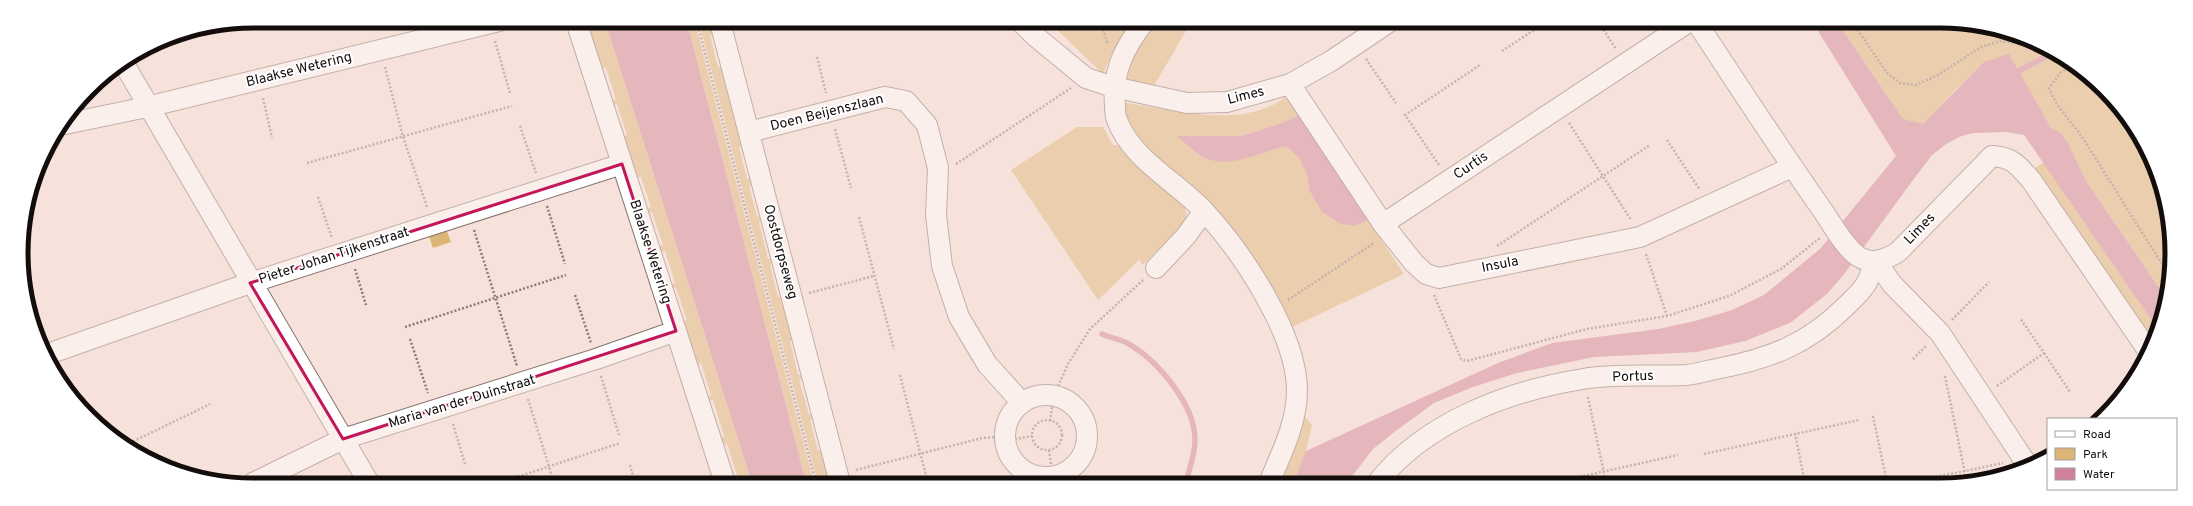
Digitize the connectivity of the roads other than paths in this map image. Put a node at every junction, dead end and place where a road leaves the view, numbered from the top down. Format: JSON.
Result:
{"nodes":[{"id":1,"x":469,"y":28,"type":"edge"},
{"id":2,"x":578,"y":28,"type":"edge"},
{"id":3,"x":722,"y":28,"type":"edge"},
{"id":4,"x":1027,"y":28,"type":"edge"},
{"id":5,"x":1141,"y":28,"type":"edge"},
{"id":6,"x":1380,"y":28,"type":"edge"},
{"id":7,"x":1679,"y":28,"type":"edge"},
{"id":8,"x":1700,"y":28,"type":"edge"},
{"id":9,"x":126,"y":67,"type":"edge"},
{"id":10,"x":1290,"y":84,"type":"junction"},
{"id":11,"x":1114,"y":87,"type":"junction"},
{"id":12,"x":147,"y":107,"type":"junction"},
{"id":13,"x":69,"y":123,"type":"edge"},
{"id":14,"x":749,"y":132,"type":"junction"},
{"id":15,"x":622,"y":164,"type":"junction"},
{"id":16,"x":1792,"y":167,"type":"junction"},
{"id":17,"x":1204,"y":211,"type":"junction"},
{"id":18,"x":1387,"y":228,"type":"junction"},
{"id":19,"x":1868,"y":260,"type":"junction"},
{"id":20,"x":1156,"y":268,"type":"road end"},
{"id":21,"x":250,"y":283,"type":"junction"},
{"id":22,"x":676,"y":331,"type":"junction"},
{"id":23,"x":2145,"y":346,"type":"edge"},
{"id":24,"x":51,"y":353,"type":"edge"},
{"id":25,"x":1022,"y":403,"type":"junction"},
{"id":26,"x":343,"y":439,"type":"junction"},
{"id":27,"x":2026,"y":462,"type":"edge"},
{"id":28,"x":1065,"y":477,"type":"edge"},
{"id":29,"x":263,"y":478,"type":"edge"},
{"id":30,"x":366,"y":478,"type":"edge"},
{"id":31,"x":723,"y":478,"type":"edge"},
{"id":32,"x":839,"y":478,"type":"edge"},
{"id":33,"x":1271,"y":478,"type":"edge"},
{"id":34,"x":1381,"y":478,"type":"edge"}],
"edges":[{"from":1,"to":12,"type":"street","name":"Blaakse Wetering"},
{"from":2,"to":15,"type":"street","name":"Blaakse Wetering"},
{"from":3,"to":14,"type":"street","name":"Oostdorpseweg"},
{"from":4,"to":11,"type":"street","name":"Limes"},
{"from":5,"to":11,"type":"street"},
{"from":6,"to":10,"type":"street","name":"Limes"},
{"from":7,"to":18,"type":"street","name":"Curtis"},
{"from":8,"to":16,"type":"street"},
{"from":9,"to":12,"type":"street"},
{"from":10,"to":11,"type":"street","name":"Limes"},
{"from":10,"to":18,"type":"street"},
{"from":11,"to":17,"type":"street"},
{"from":12,"to":13,"type":"street","name":"Blaakse Wetering"},
{"from":12,"to":21,"type":"street"},
{"from":14,"to":25,"type":"street","name":"Doen Beijenszlaan"},
{"from":14,"to":32,"type":"street","name":"Oostdorpseweg"},
{"from":15,"to":21,"type":"street","name":"Pieter Johan Tijkenstraat"},
{"from":15,"to":22,"type":"street","name":"Blaakse Wetering"},
{"from":16,"to":18,"type":"street","name":"Insula"},
{"from":16,"to":19,"type":"street"},
{"from":17,"to":20,"type":"street"},
{"from":17,"to":33,"type":"street"},
{"from":19,"to":23,"type":"street","name":"Limes"},
{"from":19,"to":27,"type":"street"},
{"from":19,"to":34,"type":"street","name":"Portus"},
{"from":21,"to":24,"type":"street","name":"Pieter Johan Tijkenstraat"},
{"from":21,"to":26,"type":"street"},
{"from":22,"to":26,"type":"street","name":"Maria van der Duinstraat"},
{"from":22,"to":31,"type":"street","name":"Blaakse Wetering"},
{"from":25,"to":28,"type":"street"},
{"from":25,"to":28,"type":"street"},
{"from":26,"to":29,"type":"street","name":"Maria van der Duinstraat"},
{"from":26,"to":30,"type":"street"}]}
